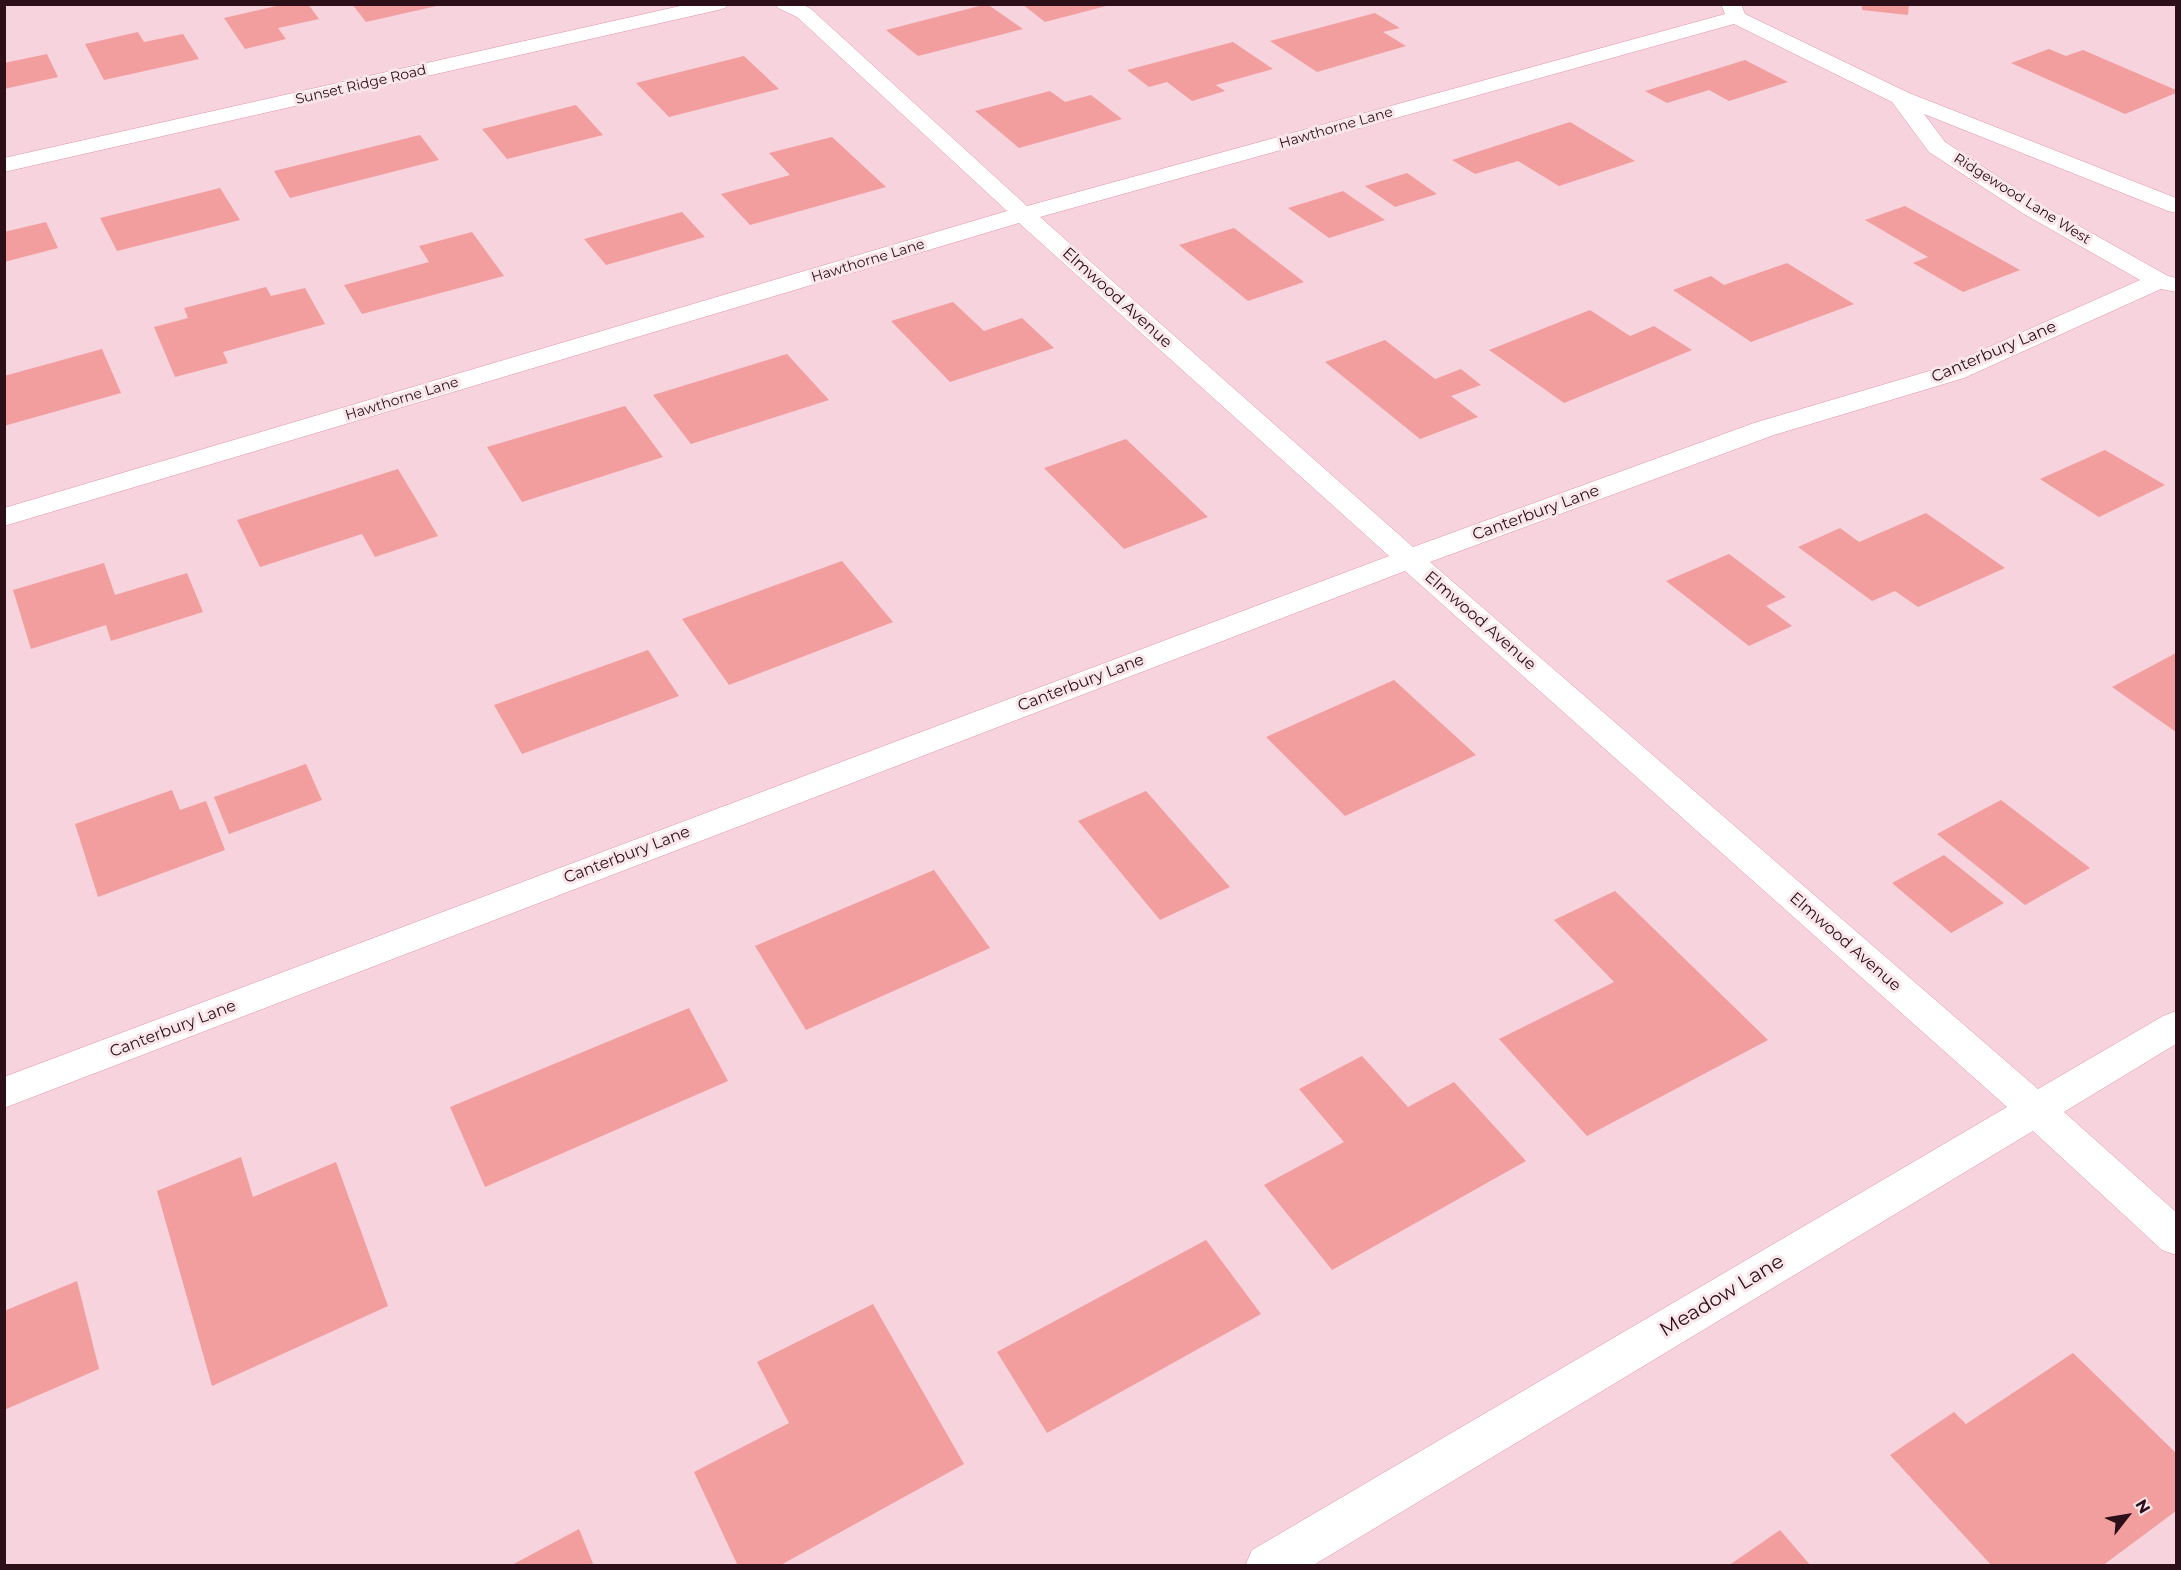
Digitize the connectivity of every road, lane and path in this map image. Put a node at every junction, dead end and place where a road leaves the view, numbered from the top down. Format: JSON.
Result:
{"nodes":[{"id":1,"x":718,"y":4,"type":"edge"},
{"id":2,"x":785,"y":4,"type":"edge"},
{"id":3,"x":1733,"y":11,"type":"edge"},
{"id":4,"x":1901,"y":98,"type":"junction"},
{"id":5,"x":4,"y":165,"type":"edge"},
{"id":6,"x":2176,"y":206,"type":"edge"},
{"id":7,"x":1023,"y":214,"type":"junction"},
{"id":8,"x":2168,"y":283,"type":"edge"},
{"id":9,"x":4,"y":517,"type":"edge"},
{"id":10,"x":1409,"y":559,"type":"junction"},
{"id":11,"x":2176,"y":1026,"type":"edge"},
{"id":12,"x":4,"y":1093,"type":"edge"},
{"id":13,"x":2036,"y":1110,"type":"junction"},
{"id":14,"x":2176,"y":1237,"type":"edge"},
{"id":15,"x":1268,"y":1566,"type":"edge"}],
"edges":[{"from":1,"to":5,"type":"street","name":"Sunset Ridge Road"},
{"from":2,"to":7,"type":"street","name":"Elmwood Avenue"},
{"from":3,"to":4,"type":"street","name":"Ridgewood Lane West"},
{"from":3,"to":7,"type":"street","name":"Hawthorne Lane"},
{"from":4,"to":6,"type":"street","name":"Ridgewood Lane West"},
{"from":4,"to":8,"type":"street","name":"Ridgewood Lane West"},
{"from":7,"to":9,"type":"street","name":"Hawthorne Lane"},
{"from":7,"to":10,"type":"street","name":"Elmwood Avenue"},
{"from":8,"to":10,"type":"street","name":"Canterbury Lane"},
{"from":10,"to":12,"type":"street","name":"Canterbury Lane"},
{"from":10,"to":13,"type":"street","name":"Elmwood Avenue"},
{"from":11,"to":13,"type":"street","name":"Meadow Lane"},
{"from":13,"to":14,"type":"street","name":"Elmwood Avenue"},
{"from":13,"to":15,"type":"street","name":"Meadow Lane"}]}
